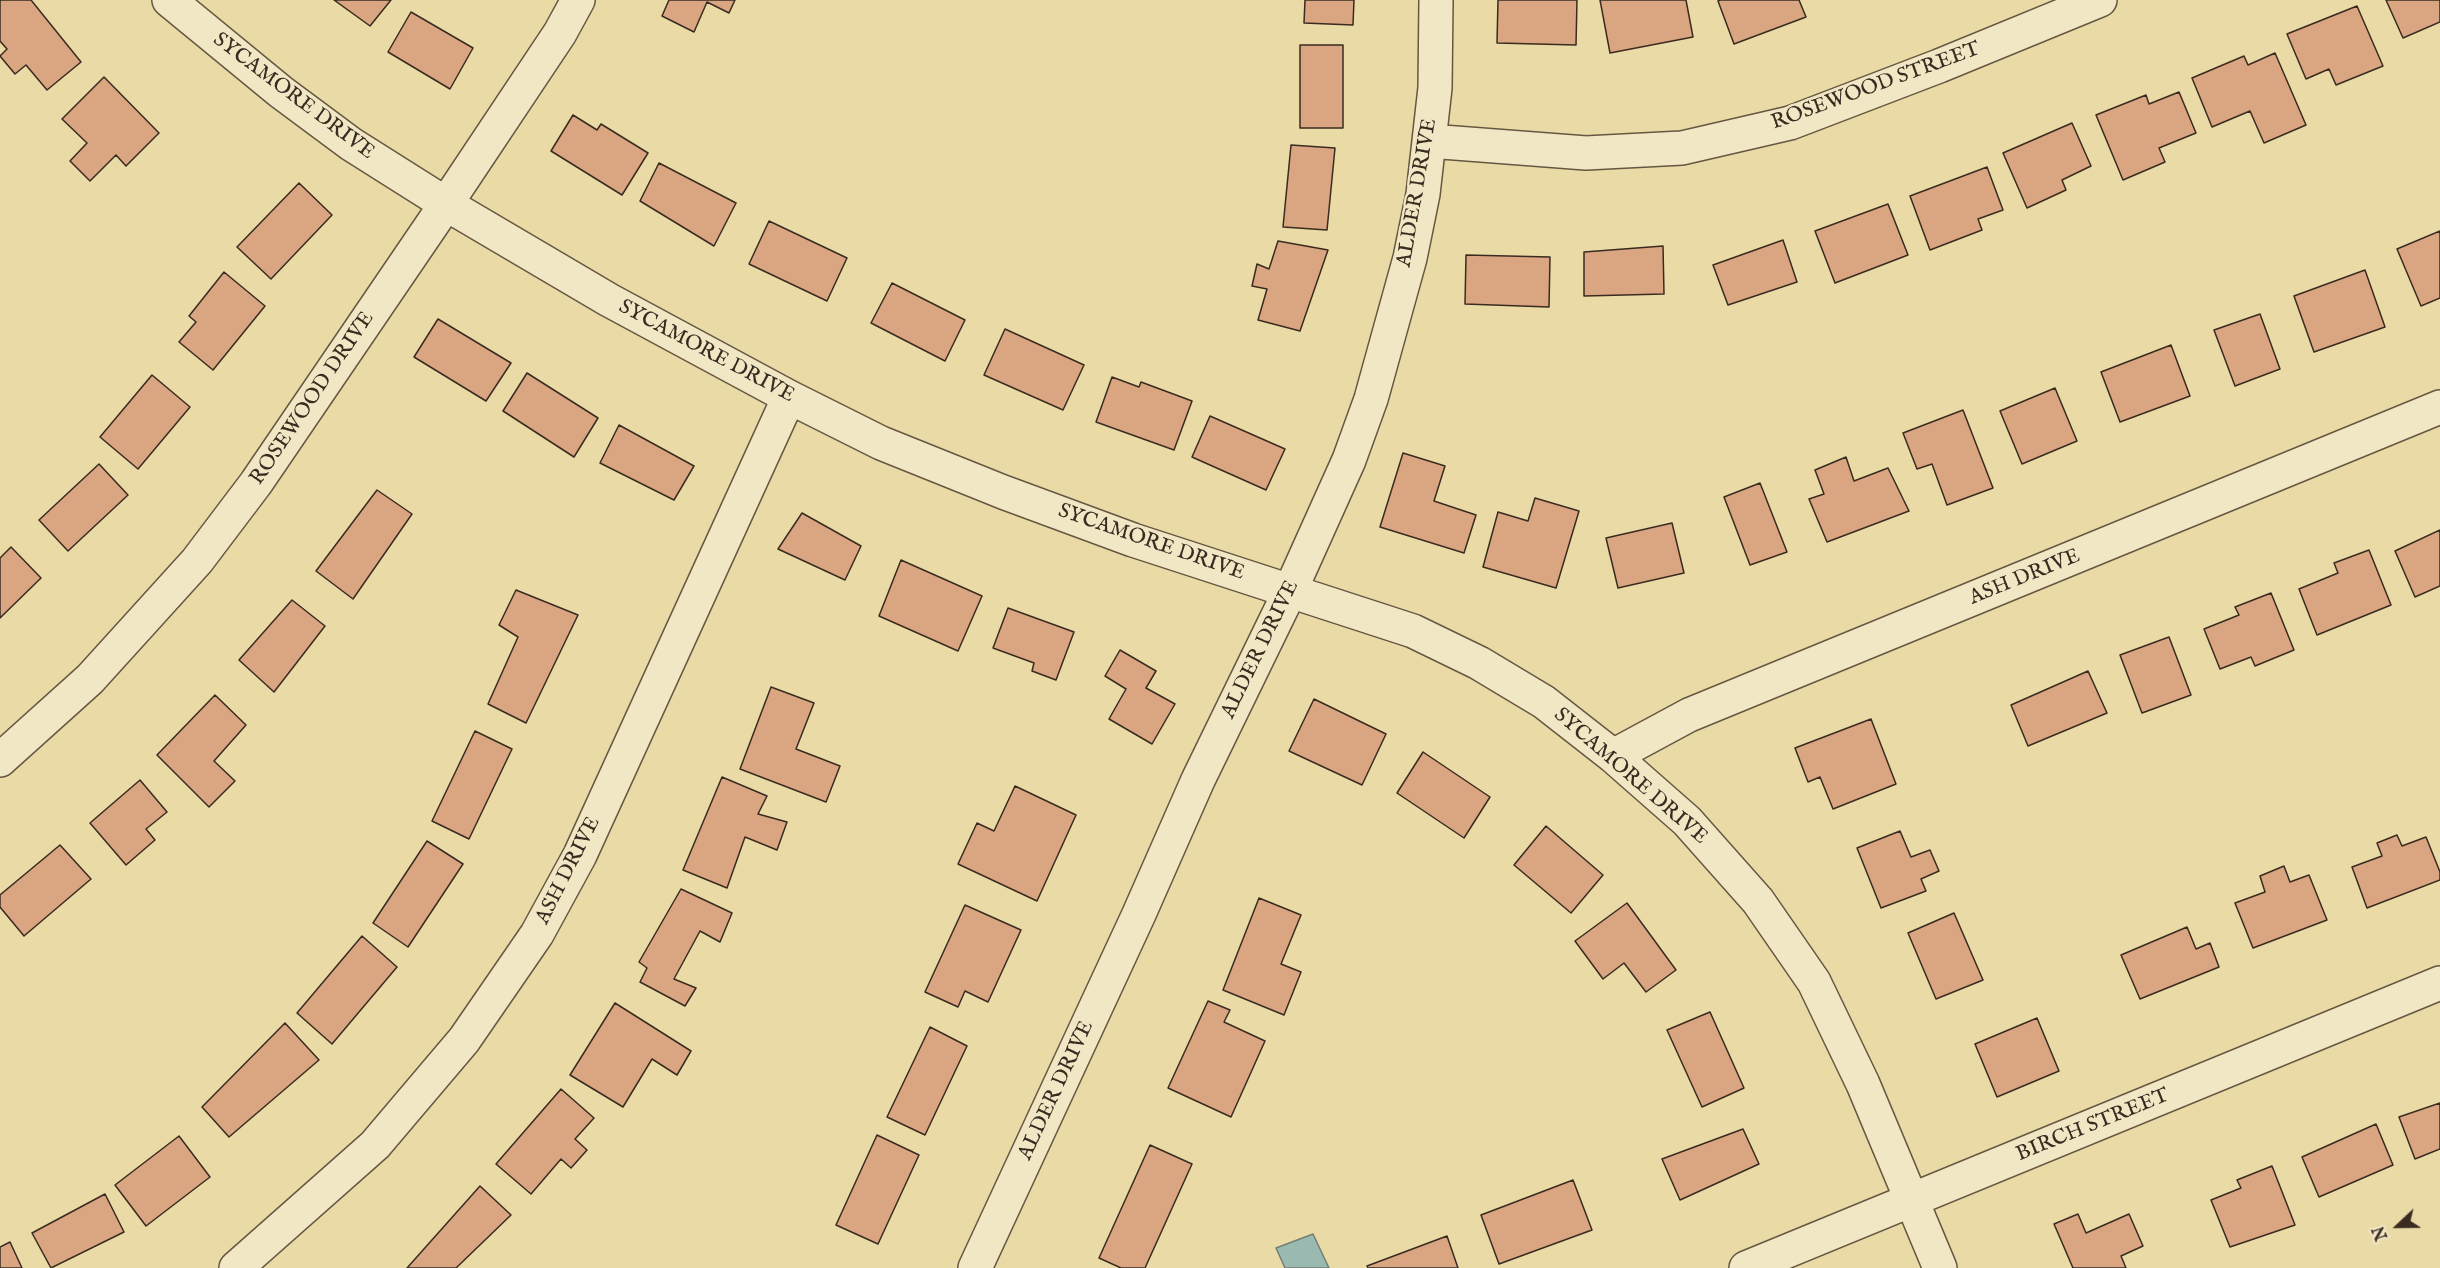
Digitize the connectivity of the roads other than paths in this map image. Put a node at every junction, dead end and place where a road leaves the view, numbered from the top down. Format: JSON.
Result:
{"nodes":[{"id":1,"x":169,"y":0,"type":"edge"},
{"id":2,"x":578,"y":0,"type":"edge"},
{"id":3,"x":1436,"y":0,"type":"edge"},
{"id":4,"x":2100,"y":0,"type":"edge"},
{"id":5,"x":1429,"y":141,"type":"junction"},
{"id":6,"x":446,"y":204,"type":"junction"},
{"id":7,"x":789,"y":397,"type":"junction"},
{"id":8,"x":2440,"y":407,"type":"edge"},
{"id":9,"x":1291,"y":589,"type":"junction"},
{"id":10,"x":1613,"y":756,"type":"junction"},
{"id":11,"x":0,"y":760,"type":"edge"},
{"id":12,"x":2440,"y":983,"type":"edge"},
{"id":13,"x":1912,"y":1200,"type":"junction"},
{"id":14,"x":236,"y":1268,"type":"edge"},
{"id":15,"x":975,"y":1268,"type":"edge"},
{"id":16,"x":1746,"y":1268,"type":"edge"},
{"id":17,"x":1940,"y":1268,"type":"edge"}],
"edges":[{"from":1,"to":6,"type":"street","name":"SYCAMORE DRIVE"},
{"from":2,"to":6,"type":"street","name":"ROSEWOOD DRIVE"},
{"from":3,"to":5,"type":"street","name":"ALDER DRIVE"},
{"from":4,"to":5,"type":"street","name":"ROSEWOOD STREET"},
{"from":5,"to":9,"type":"street","name":"ALDER DRIVE"},
{"from":6,"to":7,"type":"street","name":"SYCAMORE DRIVE"},
{"from":6,"to":11,"type":"street","name":"ROSEWOOD DRIVE"},
{"from":7,"to":9,"type":"street","name":"SYCAMORE DRIVE"},
{"from":7,"to":14,"type":"street","name":"ASH DRIVE"},
{"from":8,"to":10,"type":"street","name":"ASH DRIVE"},
{"from":9,"to":10,"type":"street","name":"SYCAMORE DRIVE"},
{"from":9,"to":15,"type":"street","name":"ALDER DRIVE"},
{"from":10,"to":13,"type":"street","name":"SYCAMORE DRIVE"},
{"from":12,"to":13,"type":"street","name":"BIRCH STREET"},
{"from":13,"to":16,"type":"street","name":"BIRCH STREET"},
{"from":13,"to":17,"type":"street","name":"SYCAMORE DRIVE"}]}
